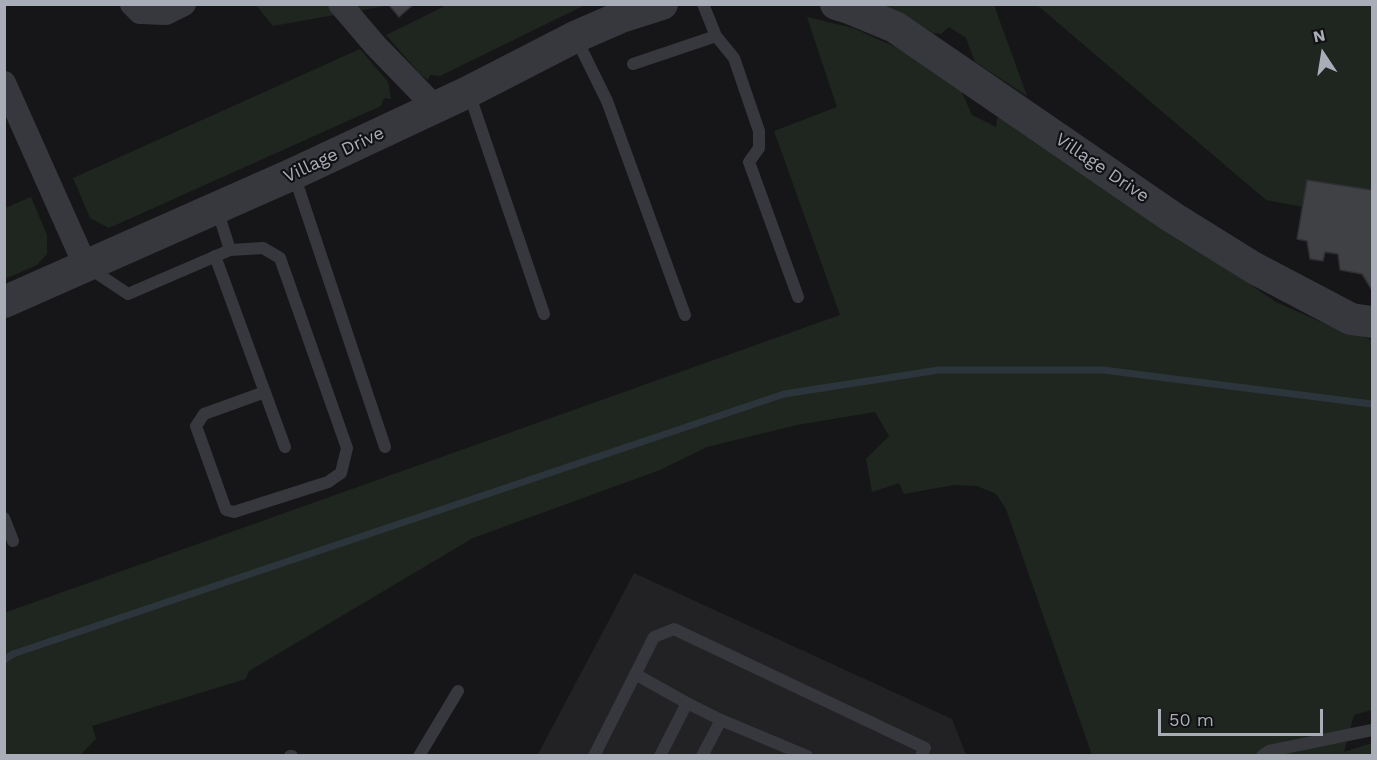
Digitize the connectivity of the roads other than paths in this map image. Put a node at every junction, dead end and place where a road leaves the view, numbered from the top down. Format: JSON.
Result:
{"nodes":[{"id":1,"x":132,"y":4,"type":"edge"},
{"id":2,"x":184,"y":4,"type":"edge"},
{"id":3,"x":340,"y":4,"type":"edge"},
{"id":4,"x":662,"y":4,"type":"edge"},
{"id":5,"x":704,"y":4,"type":"edge"},
{"id":6,"x":836,"y":4,"type":"edge"},
{"id":7,"x":716,"y":36,"type":"junction"},
{"id":8,"x":575,"y":37,"type":"junction"},
{"id":9,"x":633,"y":64,"type":"dead end"},
{"id":10,"x":5,"y":85,"type":"edge"},
{"id":11,"x":468,"y":92,"type":"junction"},
{"id":12,"x":435,"y":108,"type":"junction"},
{"id":13,"x":293,"y":174,"type":"junction"},
{"id":14,"x":216,"y":208,"type":"junction"},
{"id":15,"x":230,"y":250,"type":"junction"},
{"id":16,"x":215,"y":256,"type":"junction"},
{"id":17,"x":86,"y":267,"type":"junction"},
{"id":18,"x":798,"y":297,"type":"dead end"},
{"id":19,"x":4,"y":302,"type":"edge"},
{"id":20,"x":544,"y":314,"type":"dead end"},
{"id":21,"x":685,"y":315,"type":"dead end"},
{"id":22,"x":1372,"y":322,"type":"edge"},
{"id":23,"x":264,"y":392,"type":"junction"},
{"id":24,"x":285,"y":447,"type":"dead end"},
{"id":25,"x":385,"y":447,"type":"dead end"},
{"id":26,"x":4,"y":518,"type":"edge"},
{"id":27,"x":13,"y":541,"type":"dead end"},
{"id":28,"x":635,"y":674,"type":"junction"},
{"id":29,"x":458,"y":691,"type":"dead end"},
{"id":30,"x":687,"y":703,"type":"junction"},
{"id":31,"x":721,"y":720,"type":"junction"},
{"id":32,"x":1372,"y":730,"type":"edge"},
{"id":33,"x":419,"y":756,"type":"edge"},
{"id":34,"x":594,"y":756,"type":"edge"},
{"id":35,"x":660,"y":756,"type":"edge"},
{"id":36,"x":702,"y":756,"type":"edge"},
{"id":37,"x":807,"y":756,"type":"edge"},
{"id":38,"x":921,"y":756,"type":"edge"},
{"id":39,"x":1262,"y":756,"type":"edge"}],
"edges":[{"from":1,"to":2,"type":"street"},
{"from":3,"to":12,"type":"street"},
{"from":4,"to":8,"type":"street","name":"Village Drive"},
{"from":5,"to":7,"type":"lane"},
{"from":6,"to":22,"type":"street","name":"Village Drive"},
{"from":7,"to":9,"type":"lane"},
{"from":7,"to":18,"type":"lane"},
{"from":8,"to":11,"type":"street","name":"Village Drive"},
{"from":8,"to":21,"type":"lane"},
{"from":10,"to":17,"type":"street"},
{"from":11,"to":12,"type":"street","name":"Village Drive"},
{"from":11,"to":20,"type":"lane"},
{"from":12,"to":13,"type":"street","name":"Village Drive"},
{"from":13,"to":14,"type":"street","name":"Village Drive"},
{"from":13,"to":25,"type":"lane"},
{"from":14,"to":15,"type":"lane"},
{"from":14,"to":17,"type":"street","name":"Village Drive"},
{"from":15,"to":16,"type":"lane"},
{"from":15,"to":23,"type":"lane"},
{"from":16,"to":17,"type":"lane"},
{"from":16,"to":23,"type":"lane"},
{"from":17,"to":19,"type":"street","name":"Village Drive"},
{"from":23,"to":24,"type":"lane"},
{"from":26,"to":27,"type":"lane"},
{"from":28,"to":30,"type":"lane"},
{"from":28,"to":34,"type":"lane"},
{"from":28,"to":38,"type":"lane"},
{"from":29,"to":33,"type":"lane"},
{"from":30,"to":31,"type":"lane"},
{"from":30,"to":35,"type":"lane"},
{"from":31,"to":36,"type":"lane"},
{"from":31,"to":37,"type":"lane"},
{"from":32,"to":39,"type":"lane"}]}
